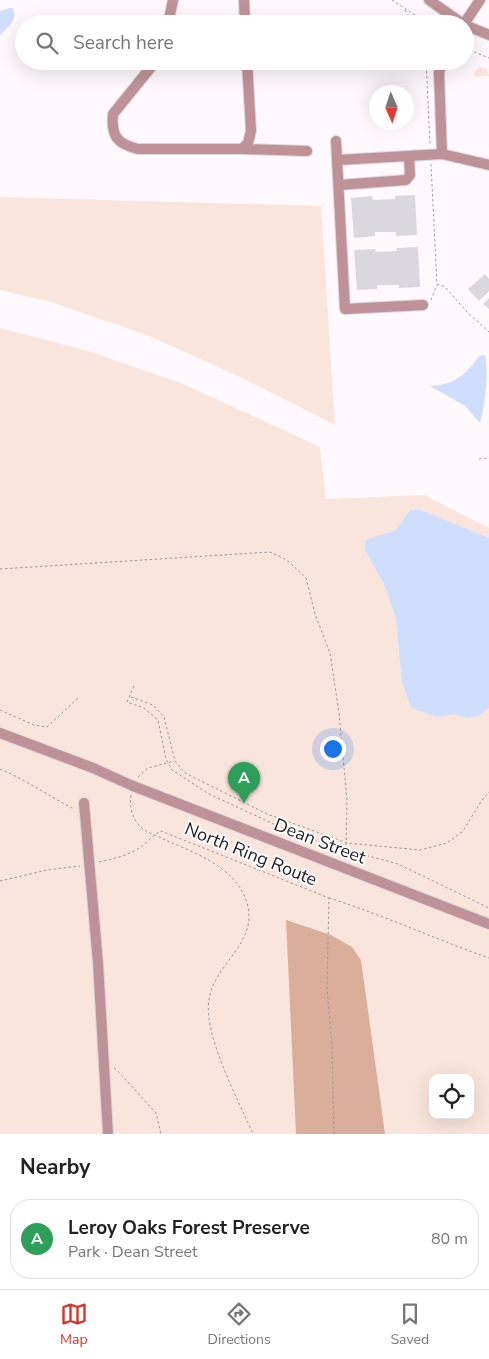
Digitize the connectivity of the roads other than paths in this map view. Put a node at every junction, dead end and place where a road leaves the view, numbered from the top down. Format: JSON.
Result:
{"nodes":[{"id":1,"x":173,"y":0,"type":"edge"},
{"id":2,"x":244,"y":0,"type":"edge"},
{"id":3,"x":429,"y":0,"type":"edge"},
{"id":4,"x":480,"y":0,"type":"edge"},
{"id":5,"x":170,"y":15,"type":"edge"},
{"id":6,"x":245,"y":15,"type":"edge"},
{"id":7,"x":451,"y":15,"type":"edge"},
{"id":8,"x":470,"y":15,"type":"edge"},
{"id":9,"x":474,"y":28,"type":"edge"},
{"id":10,"x":489,"y":35,"type":"edge"},
{"id":11,"x":149,"y":70,"type":"edge"},
{"id":12,"x":248,"y":70,"type":"edge"},
{"id":13,"x":440,"y":70,"type":"edge"},
{"id":14,"x":336,"y":141,"type":"dead end"},
{"id":15,"x":242,"y":149,"type":"junction"},
{"id":16,"x":307,"y":151,"type":"dead end"},
{"id":17,"x":442,"y":154,"type":"junction"},
{"id":18,"x":409,"y":156,"type":"junction"},
{"id":19,"x":338,"y":160,"type":"junction"},
{"id":20,"x":489,"y":165,"type":"edge"},
{"id":21,"x":339,"y":185,"type":"junction"},
{"id":22,"x":424,"y":306,"type":"road end"},
{"id":23,"x":0,"y":733,"type":"edge"},
{"id":24,"x":84,"y":803,"type":"dead end"},
{"id":25,"x":489,"y":924,"type":"edge"},
{"id":26,"x":108,"y":1134,"type":"edge"}],
"edges":[{"from":1,"to":5,"type":"street"},
{"from":2,"to":6,"type":"street"},
{"from":3,"to":7,"type":"street"},
{"from":4,"to":8,"type":"street"},
{"from":9,"to":10,"type":"street"},
{"from":11,"to":15,"type":"street"},
{"from":12,"to":15,"type":"street"},
{"from":13,"to":17,"type":"street"},
{"from":14,"to":19,"type":"street"},
{"from":15,"to":16,"type":"street"},
{"from":17,"to":18,"type":"street"},
{"from":17,"to":20,"type":"street"},
{"from":18,"to":19,"type":"street"},
{"from":18,"to":21,"type":"street"},
{"from":19,"to":21,"type":"street"},
{"from":21,"to":22,"type":"street"},
{"from":23,"to":25,"type":"street","name":"Dean Street"},
{"from":24,"to":26,"type":"street"}]}
